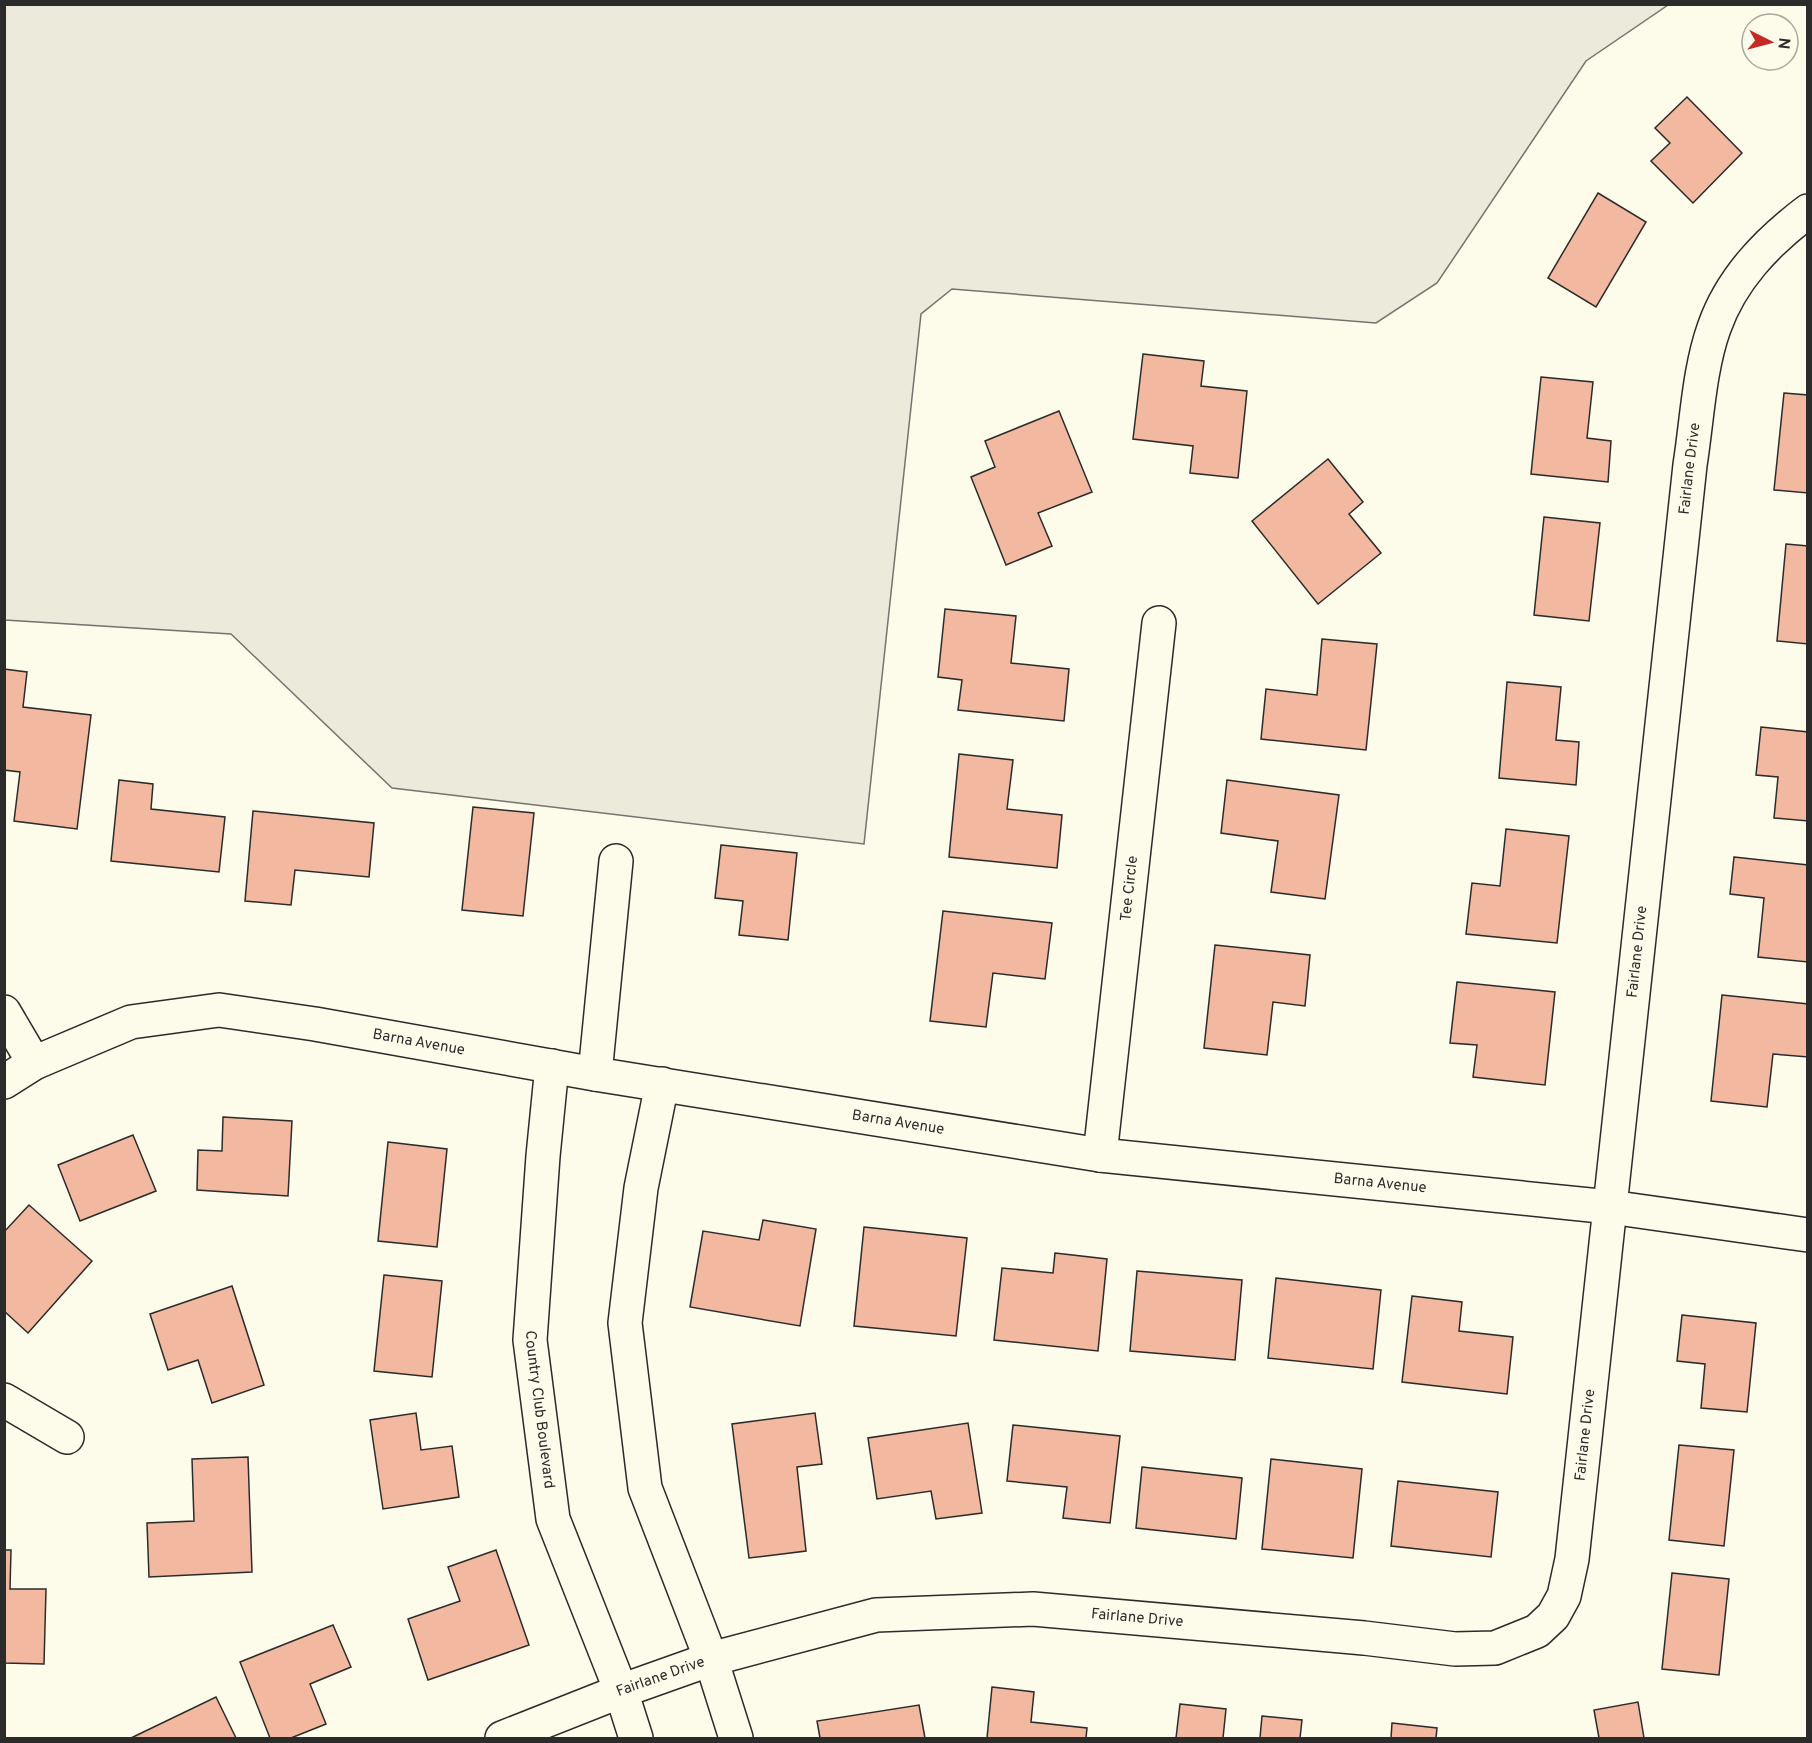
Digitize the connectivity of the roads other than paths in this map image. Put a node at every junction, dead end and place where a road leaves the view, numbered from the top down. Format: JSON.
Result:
{"nodes":[{"id":1,"x":1808,"y":211,"type":"edge"},
{"id":2,"x":1159,"y":623,"type":"dead end"},
{"id":3,"x":616,"y":861,"type":"dead end"},
{"id":4,"x":4,"y":1012,"type":"edge"},
{"id":5,"x":34,"y":1063,"type":"junction"},
{"id":6,"x":552,"y":1066,"type":"junction"},
{"id":7,"x":595,"y":1074,"type":"junction"},
{"id":8,"x":4,"y":1082,"type":"edge"},
{"id":9,"x":662,"y":1084,"type":"junction"},
{"id":10,"x":1100,"y":1155,"type":"junction"},
{"id":11,"x":1610,"y":1207,"type":"junction"},
{"id":12,"x":1808,"y":1234,"type":"edge"},
{"id":13,"x":4,"y":1400,"type":"edge"},
{"id":14,"x":67,"y":1437,"type":"dead end"},
{"id":15,"x":711,"y":1659,"type":"junction"},
{"id":16,"x":621,"y":1691,"type":"junction"},
{"id":17,"x":502,"y":1738,"type":"edge"},
{"id":18,"x":636,"y":1738,"type":"edge"},
{"id":19,"x":736,"y":1738,"type":"edge"}],
"edges":[{"from":1,"to":11,"type":"street","name":"Fairlane Drive"},
{"from":2,"to":10,"type":"street","name":"Tee Circle"},
{"from":3,"to":7,"type":"street"},
{"from":4,"to":5,"type":"street"},
{"from":5,"to":6,"type":"street","name":"Barna Avenue"},
{"from":5,"to":8,"type":"street","name":"Barna Avenue"},
{"from":6,"to":7,"type":"street","name":"Barna Avenue"},
{"from":6,"to":16,"type":"street","name":"Country Club Boulevard"},
{"from":7,"to":9,"type":"street","name":"Barna Avenue"},
{"from":9,"to":10,"type":"street","name":"Barna Avenue"},
{"from":9,"to":15,"type":"street"},
{"from":10,"to":11,"type":"street","name":"Barna Avenue"},
{"from":11,"to":12,"type":"street","name":"Barna Avenue"},
{"from":11,"to":15,"type":"street","name":"Fairlane Drive"},
{"from":13,"to":14,"type":"street"},
{"from":15,"to":16,"type":"street","name":"Fairlane Drive"},
{"from":15,"to":19,"type":"street"},
{"from":16,"to":17,"type":"street","name":"Fairlane Drive"},
{"from":16,"to":18,"type":"street","name":"Country Club Boulevard"}]}
